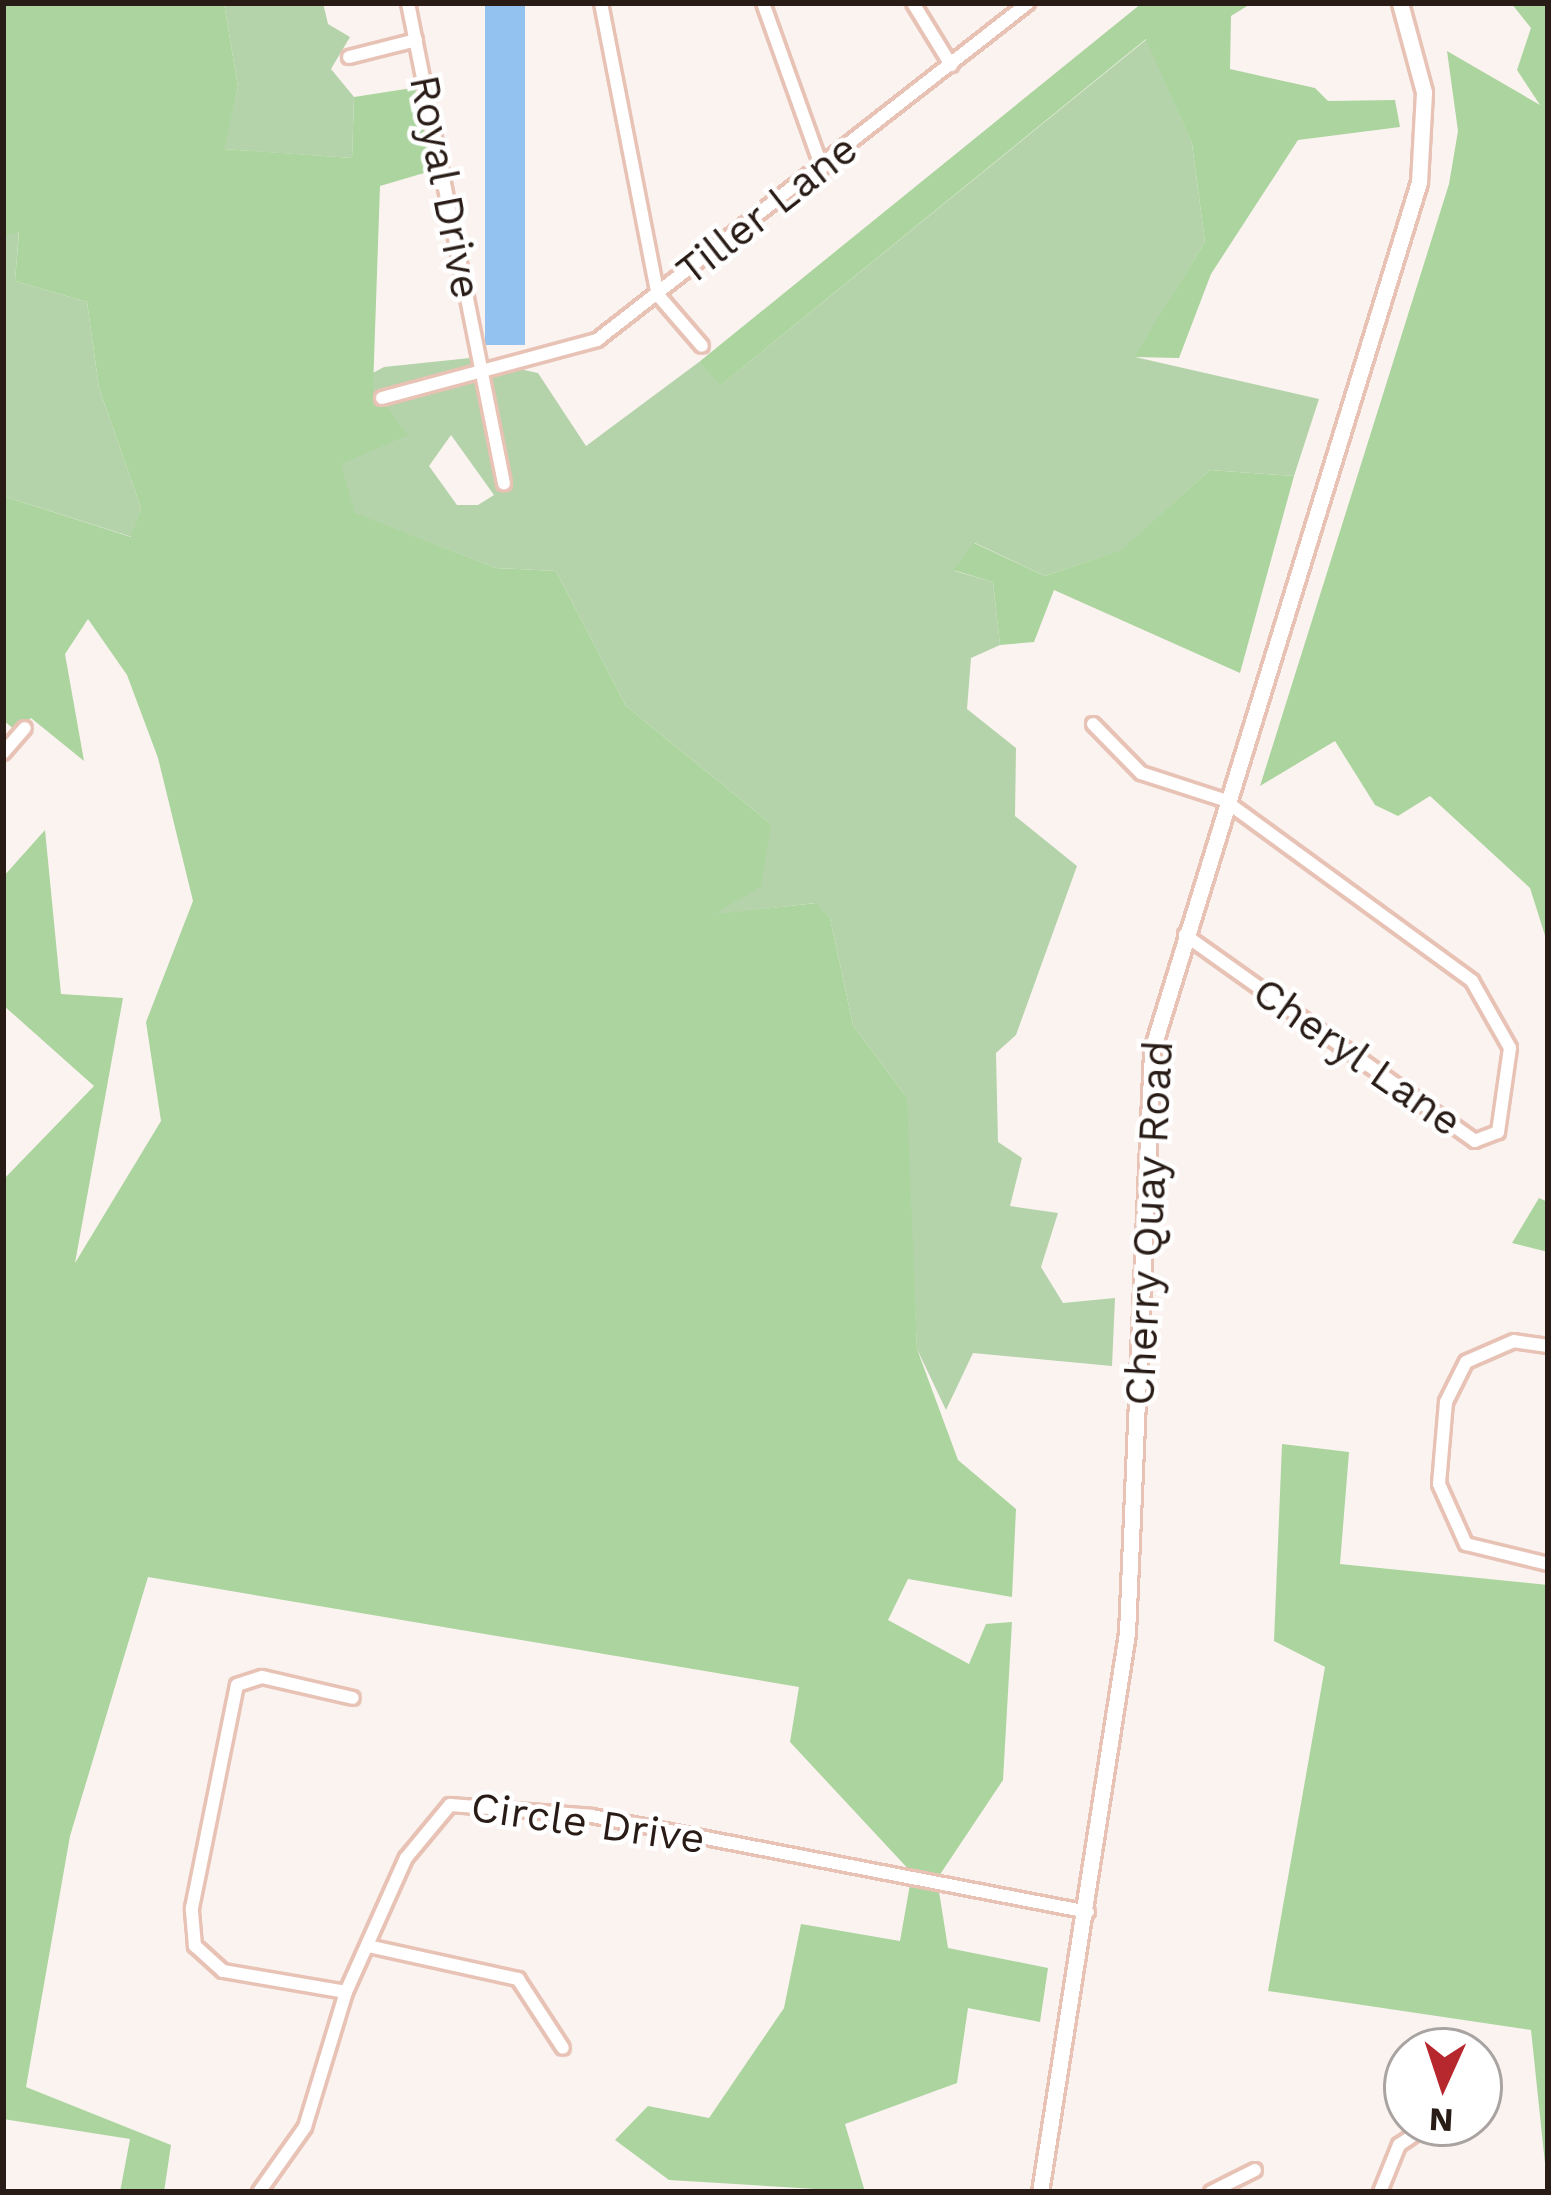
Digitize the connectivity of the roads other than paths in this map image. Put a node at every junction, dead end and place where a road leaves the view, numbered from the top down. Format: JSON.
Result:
{"nodes":[{"id":1,"x":408,"y":3,"type":"edge"},
{"id":2,"x":601,"y":3,"type":"edge"},
{"id":3,"x":763,"y":3,"type":"edge"},
{"id":4,"x":913,"y":3,"type":"edge"},
{"id":5,"x":1028,"y":3,"type":"edge"},
{"id":6,"x":1400,"y":3,"type":"edge"},
{"id":7,"x":416,"y":40,"type":"junction"},
{"id":8,"x":349,"y":57,"type":"dead end"},
{"id":9,"x":951,"y":65,"type":"junction"},
{"id":10,"x":822,"y":168,"type":"junction"},
{"id":11,"x":658,"y":295,"type":"junction"},
{"id":12,"x":702,"y":346,"type":"dead end"},
{"id":13,"x":482,"y":372,"type":"junction"},
{"id":14,"x":382,"y":398,"type":"dead end"},
{"id":15,"x":504,"y":484,"type":"dead end"},
{"id":16,"x":1093,"y":724,"type":"dead end"},
{"id":17,"x":25,"y":728,"type":"dead end"},
{"id":18,"x":3,"y":753,"type":"edge"},
{"id":19,"x":1225,"y":800,"type":"junction"},
{"id":20,"x":1185,"y":934,"type":"junction"},
{"id":21,"x":1548,"y":1346,"type":"edge"},
{"id":22,"x":1548,"y":1564,"type":"edge"},
{"id":23,"x":353,"y":1698,"type":"dead end"},
{"id":24,"x":1088,"y":1912,"type":"junction"},
{"id":25,"x":368,"y":1946,"type":"junction"},
{"id":26,"x":346,"y":1992,"type":"junction"},
{"id":27,"x":563,"y":2048,"type":"dead end"},
{"id":28,"x":1398,"y":2147,"type":"edge"},
{"id":29,"x":1255,"y":2170,"type":"dead end"},
{"id":30,"x":259,"y":2192,"type":"edge"},
{"id":31,"x":1040,"y":2192,"type":"edge"},
{"id":32,"x":1211,"y":2192,"type":"edge"},
{"id":33,"x":1380,"y":2192,"type":"edge"}],
"edges":[{"from":1,"to":7,"type":"street","name":"Royal Drive"},
{"from":2,"to":11,"type":"street"},
{"from":3,"to":10,"type":"street"},
{"from":4,"to":9,"type":"street"},
{"from":5,"to":9,"type":"street","name":"Tiller Lane"},
{"from":6,"to":19,"type":"street","name":"Cherry Quay Road"},
{"from":7,"to":8,"type":"street"},
{"from":7,"to":13,"type":"street","name":"Royal Drive"},
{"from":9,"to":10,"type":"street","name":"Tiller Lane"},
{"from":10,"to":11,"type":"street","name":"Tiller Lane"},
{"from":11,"to":12,"type":"street"},
{"from":11,"to":13,"type":"street","name":"Tiller Lane"},
{"from":13,"to":14,"type":"street","name":"Tiller Lane"},
{"from":13,"to":15,"type":"street"},
{"from":16,"to":19,"type":"street"},
{"from":17,"to":18,"type":"street"},
{"from":19,"to":20,"type":"street","name":"Cherry Quay Road"},
{"from":19,"to":20,"type":"street","name":"Cheryl Lane"},
{"from":20,"to":24,"type":"street","name":"Cherry Quay Road"},
{"from":21,"to":22,"type":"street"},
{"from":23,"to":26,"type":"street"},
{"from":24,"to":25,"type":"street","name":"Circle Drive"},
{"from":24,"to":31,"type":"street","name":"Cherry Quay Road"},
{"from":25,"to":26,"type":"street","name":"Circle Drive"},
{"from":25,"to":27,"type":"street"},
{"from":26,"to":30,"type":"street","name":"Circle Drive"},
{"from":28,"to":33,"type":"street"},
{"from":29,"to":32,"type":"street"}]}
